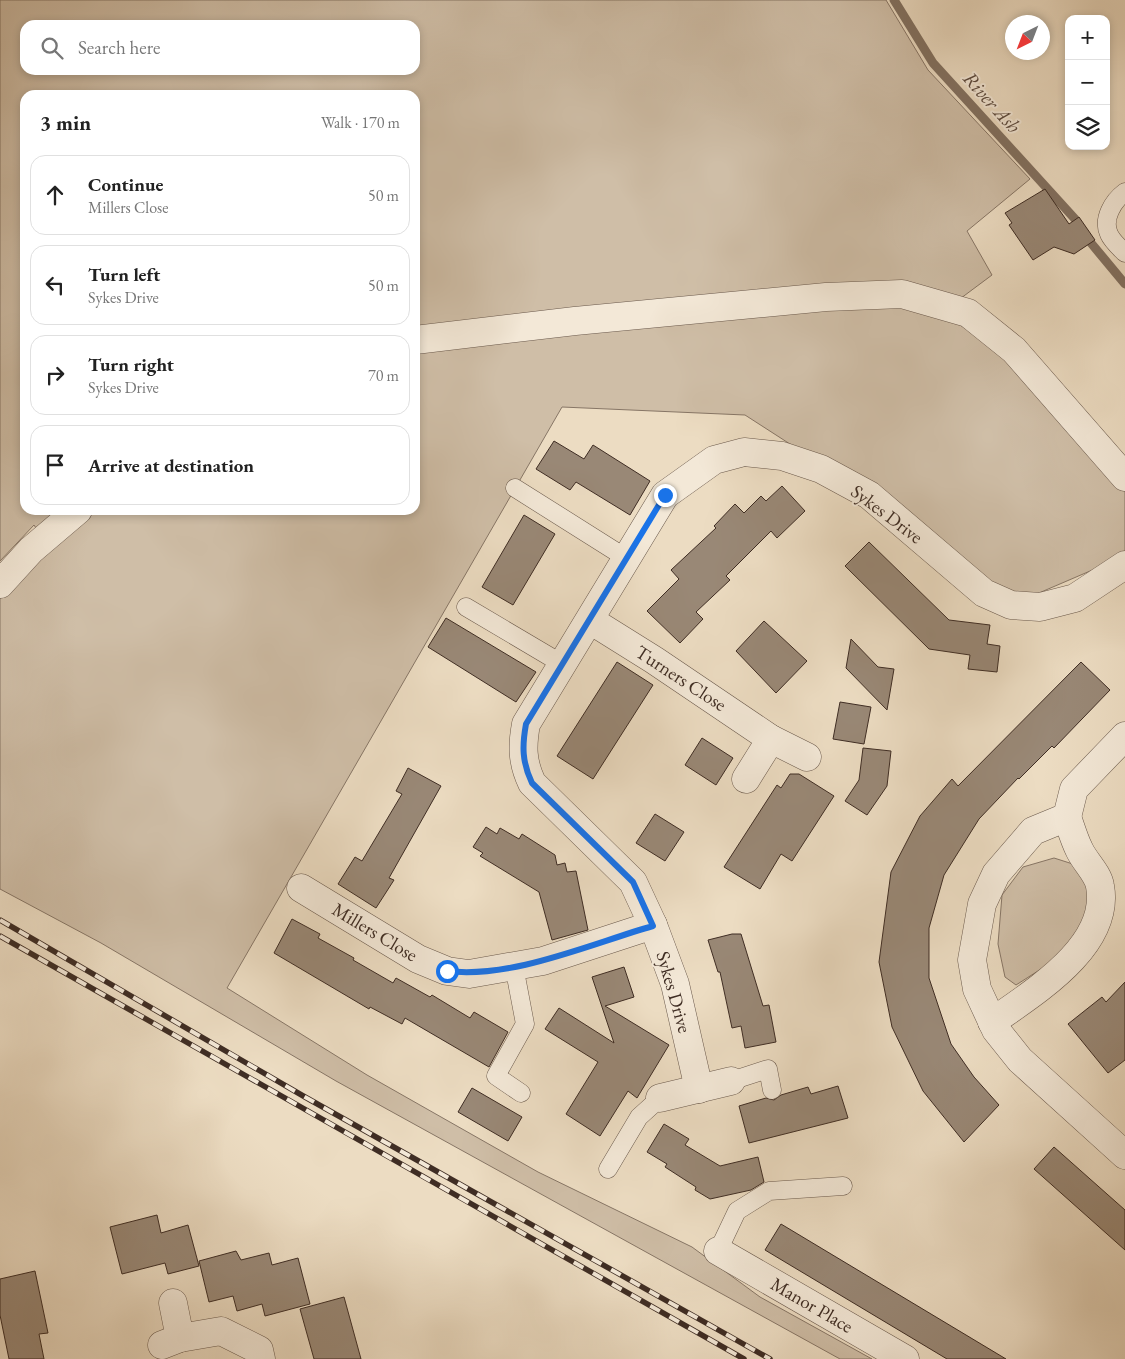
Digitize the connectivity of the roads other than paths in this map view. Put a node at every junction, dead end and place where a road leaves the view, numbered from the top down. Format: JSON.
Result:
{"nodes":[{"id":1,"x":1125,"y":192,"type":"edge"},
{"id":2,"x":1125,"y":253,"type":"edge"},
{"id":3,"x":420,"y":339,"type":"edge"},
{"id":4,"x":1124,"y":476,"type":"edge"},
{"id":5,"x":515,"y":488,"type":"dead end"},
{"id":6,"x":72,"y":515,"type":"edge"},
{"id":7,"x":626,"y":558,"type":"junction"},
{"id":8,"x":1125,"y":565,"type":"edge"},
{"id":9,"x":0,"y":584,"type":"edge"},
{"id":10,"x":466,"y":607,"type":"dead end"},
{"id":11,"x":590,"y":620,"type":"junction"},
{"id":12,"x":564,"y":665,"type":"junction"},
{"id":13,"x":1125,"y":736,"type":"edge"},
{"id":14,"x":770,"y":739,"type":"junction"},
{"id":15,"x":807,"y":757,"type":"dead end"},
{"id":16,"x":746,"y":779,"type":"dead end"},
{"id":17,"x":1067,"y":817,"type":"junction"},
{"id":18,"x":301,"y":888,"type":"dead end"},
{"id":19,"x":653,"y":926,"type":"junction"},
{"id":20,"x":514,"y":966,"type":"junction"},
{"id":21,"x":992,"y":1022,"type":"junction"},
{"id":22,"x":731,"y":1081,"type":"joint"},
{"id":23,"x":699,"y":1089,"type":"junction"},
{"id":24,"x":772,"y":1090,"type":"dead end"},
{"id":25,"x":521,"y":1093,"type":"dead end"},
{"id":26,"x":660,"y":1098,"type":"joint"},
{"id":27,"x":1125,"y":1155,"type":"edge"},
{"id":28,"x":608,"y":1169,"type":"dead end"},
{"id":29,"x":843,"y":1186,"type":"dead end"},
{"id":30,"x":718,"y":1251,"type":"joint"},
{"id":31,"x":173,"y":1303,"type":"dead end"},
{"id":32,"x":261,"y":1359,"type":"edge"},
{"id":33,"x":905,"y":1359,"type":"edge"}],
"edges":[{"from":1,"to":2,"type":"lane"},
{"from":3,"to":4,"type":"street"},
{"from":5,"to":7,"type":"lane"},
{"from":6,"to":9,"type":"street"},
{"from":7,"to":8,"type":"street","name":"Sykes Drive"},
{"from":7,"to":11,"type":"street","name":"Sykes Drive"},
{"from":10,"to":12,"type":"lane"},
{"from":11,"to":12,"type":"street","name":"Sykes Drive"},
{"from":11,"to":14,"type":"street","name":"Turners Close"},
{"from":12,"to":19,"type":"street","name":"Sykes Drive"},
{"from":13,"to":17,"type":"street"},
{"from":14,"to":15,"type":"street","name":"Turners Close"},
{"from":14,"to":16,"type":"street"},
{"from":17,"to":21,"type":"street"},
{"from":17,"to":21,"type":"street"},
{"from":18,"to":20,"type":"street","name":"Millers Close"},
{"from":19,"to":20,"type":"street","name":"Millers Close"},
{"from":19,"to":23,"type":"street","name":"Sykes Drive"},
{"from":20,"to":25,"type":"lane"},
{"from":21,"to":27,"type":"street"},
{"from":22,"to":23,"type":"street"},
{"from":22,"to":24,"type":"lane"},
{"from":23,"to":26,"type":"street"},
{"from":26,"to":28,"type":"lane"},
{"from":29,"to":30,"type":"lane"},
{"from":30,"to":33,"type":"street","name":"Manor Place"},
{"from":31,"to":32,"type":"street"}]}
